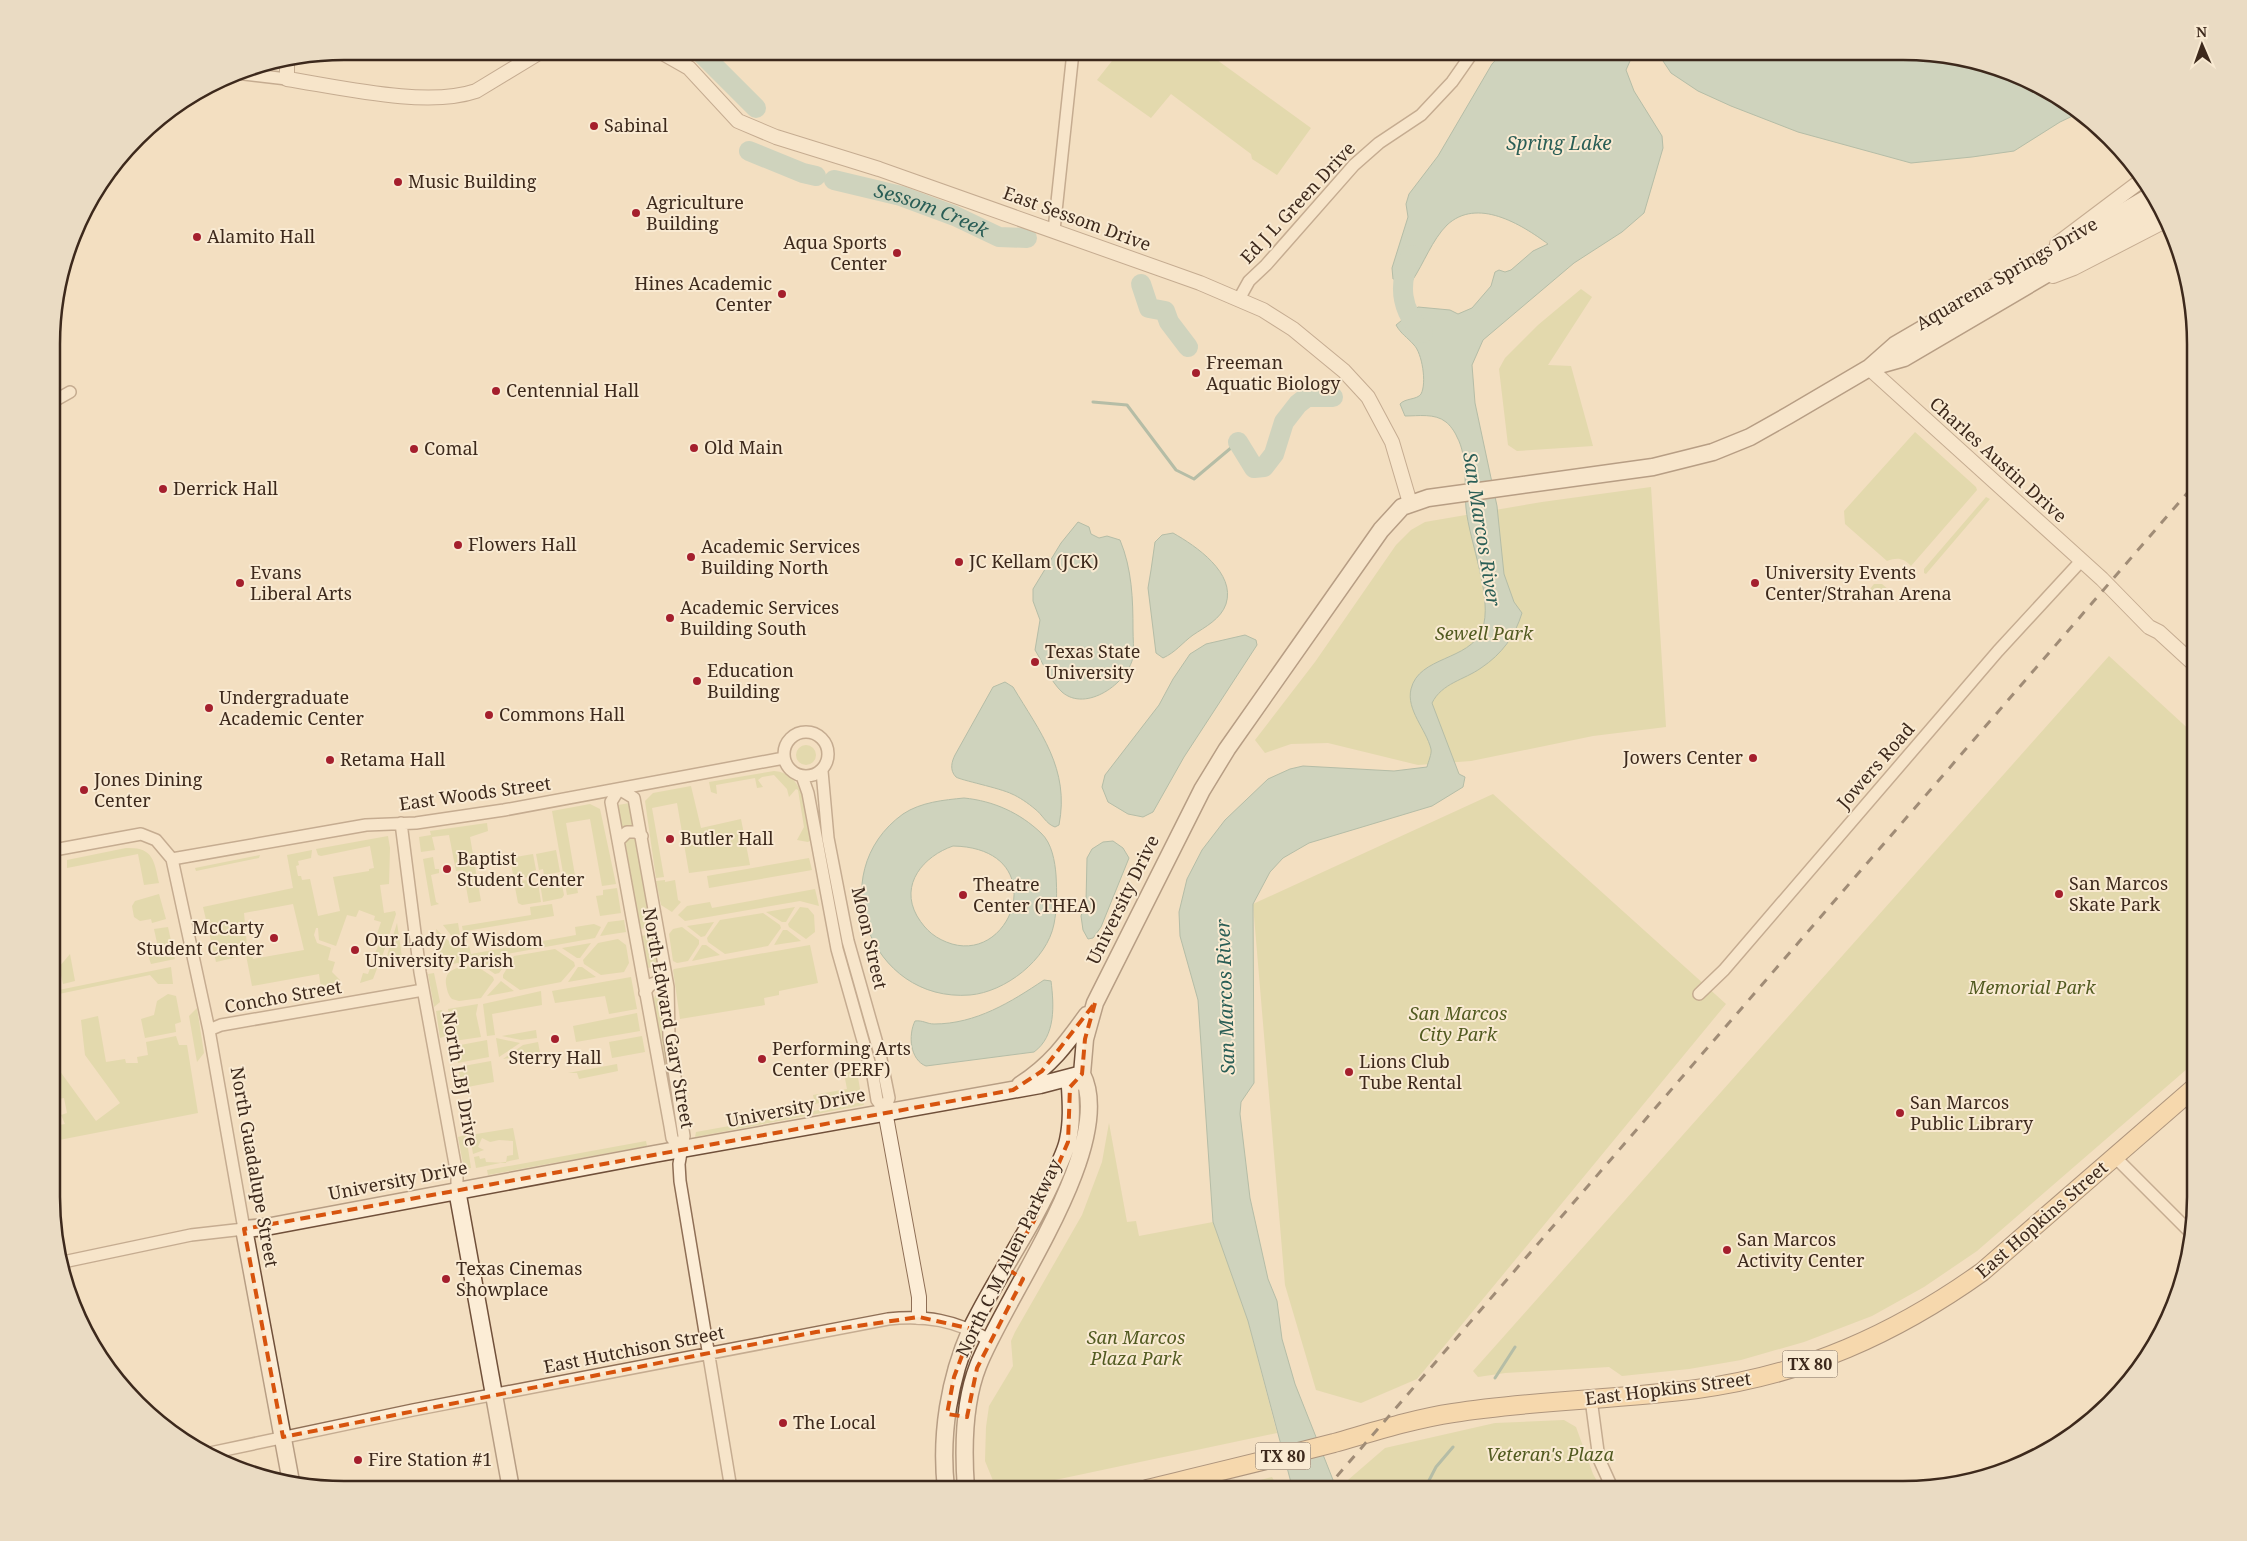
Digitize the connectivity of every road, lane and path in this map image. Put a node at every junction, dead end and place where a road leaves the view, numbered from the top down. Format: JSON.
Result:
{"nodes":[{"id":1,"x":528,"y":60,"type":"edge"},
{"id":2,"x":675,"y":60,"type":"edge"},
{"id":3,"x":1072,"y":60,"type":"edge"},
{"id":4,"x":1467,"y":60,"type":"edge"},
{"id":5,"x":287,"y":66,"type":"edge"},
{"id":6,"x":252,"y":75,"type":"edge"},
{"id":7,"x":287,"y":80,"type":"junction"},
{"id":8,"x":2137,"y":184,"type":"edge"},
{"id":9,"x":2147,"y":198,"type":"edge"},
{"id":10,"x":2154,"y":211,"type":"edge"},
{"id":11,"x":2160,"y":224,"type":"edge"},
{"id":12,"x":1054,"y":230,"type":"junction"},
{"id":13,"x":2026,"y":267,"type":"junction"},
{"id":14,"x":2032,"y":284,"type":"junction"},
{"id":15,"x":1239,"y":299,"type":"junction"},
{"id":16,"x":1869,"y":368,"type":"junction"},
{"id":17,"x":70,"y":392,"type":"dead end"},
{"id":18,"x":60,"y":398,"type":"edge"},
{"id":19,"x":1410,"y":503,"type":"junction"},
{"id":20,"x":2080,"y":561,"type":"junction"},
{"id":21,"x":2187,"y":658,"type":"edge"},
{"id":22,"x":784,"y":758,"type":"junction"},
{"id":23,"x":822,"y":771,"type":"junction"},
{"id":24,"x":802,"y":776,"type":"junction"},
{"id":25,"x":618,"y":789,"type":"junction"},
{"id":26,"x":401,"y":823,"type":"junction"},
{"id":27,"x":642,"y":836,"type":"junction"},
{"id":28,"x":618,"y":841,"type":"junction"},
{"id":29,"x":60,"y":849,"type":"edge"},
{"id":30,"x":172,"y":859,"type":"junction"},
{"id":31,"x":668,"y":987,"type":"junction"},
{"id":32,"x":423,"y":990,"type":"junction"},
{"id":33,"x":645,"y":993,"type":"junction"},
{"id":34,"x":1699,"y":994,"type":"dead end"},
{"id":35,"x":1095,"y":1002,"type":"junction"},
{"id":36,"x":209,"y":1030,"type":"junction"},
{"id":37,"x":1082,"y":1074,"type":"junction"},
{"id":38,"x":1013,"y":1090,"type":"junction"},
{"id":39,"x":2187,"y":1094,"type":"edge"},
{"id":40,"x":885,"y":1111,"type":"junction"},
{"id":41,"x":680,"y":1150,"type":"junction"},
{"id":42,"x":2115,"y":1157,"type":"junction"},
{"id":43,"x":457,"y":1190,"type":"junction"},
{"id":44,"x":2185,"y":1227,"type":"edge"},
{"id":45,"x":244,"y":1228,"type":"junction"},
{"id":46,"x":68,"y":1261,"type":"edge"},
{"id":47,"x":1006,"y":1268,"type":"junction"},
{"id":48,"x":1023,"y":1278,"type":"junction"},
{"id":49,"x":919,"y":1317,"type":"junction"},
{"id":50,"x":972,"y":1329,"type":"junction"},
{"id":51,"x":989,"y":1340,"type":"junction"},
{"id":52,"x":708,"y":1354,"type":"junction"},
{"id":53,"x":496,"y":1394,"type":"junction"},
{"id":54,"x":1591,"y":1400,"type":"junction"},
{"id":55,"x":947,"y":1414,"type":"junction"},
{"id":56,"x":966,"y":1417,"type":"junction"},
{"id":57,"x":283,"y":1437,"type":"junction"},
{"id":58,"x":218,"y":1451,"type":"edge"},
{"id":59,"x":290,"y":1476,"type":"edge"},
{"id":60,"x":510,"y":1481,"type":"edge"},
{"id":61,"x":730,"y":1481,"type":"edge"},
{"id":62,"x":946,"y":1481,"type":"edge"},
{"id":63,"x":966,"y":1481,"type":"edge"},
{"id":64,"x":1183,"y":1481,"type":"edge"},
{"id":65,"x":1609,"y":1481,"type":"edge"}],
"edges":[{"from":1,"to":7,"type":"street"},
{"from":2,"to":12,"type":"street","name":"East Sessom Drive"},
{"from":3,"to":12,"type":"street"},
{"from":4,"to":15,"type":"street","name":"Ed J L Green Drive"},
{"from":5,"to":7,"type":"street"},
{"from":6,"to":7,"type":"street"},
{"from":8,"to":13,"type":"street"},
{"from":9,"to":13,"type":"main road","name":"Aquarena Springs Drive"},
{"from":10,"to":14,"type":"main road","name":"Aquarena Springs Drive"},
{"from":11,"to":14,"type":"street"},
{"from":12,"to":15,"type":"street","name":"East Sessom Drive"},
{"from":13,"to":16,"type":"main road","name":"Aquarena Springs Drive"},
{"from":14,"to":16,"type":"main road","name":"Aquarena Springs Drive"},
{"from":15,"to":19,"type":"street","name":"East Sessom Drive"},
{"from":16,"to":19,"type":"main road","name":"Aquarena Springs Drive"},
{"from":16,"to":20,"type":"street","name":"Charles Austin Drive"},
{"from":17,"to":18,"type":"street"},
{"from":19,"to":35,"type":"main road","name":"University Drive"},
{"from":20,"to":21,"type":"street","name":"Charles Austin Drive"},
{"from":20,"to":34,"type":"street","name":"Jowers Road"},
{"from":22,"to":23,"type":"street"},
{"from":22,"to":24,"type":"street"},
{"from":22,"to":25,"type":"street","name":"East Woods Street"},
{"from":23,"to":24,"type":"street"},
{"from":23,"to":40,"type":"street","name":"Moon Street"},
{"from":24,"to":40,"type":"street","name":"Moon Street"},
{"from":25,"to":26,"type":"street","name":"East Woods Street"},
{"from":25,"to":27,"type":"street","name":"North Edward Gary Street"},
{"from":25,"to":28,"type":"street","name":"North Edward Gary Street"},
{"from":26,"to":30,"type":"street","name":"East Woods Street"},
{"from":26,"to":32,"type":"street","name":"North LBJ Drive"},
{"from":27,"to":28,"type":"street"},
{"from":27,"to":31,"type":"street","name":"North Edward Gary Street"},
{"from":28,"to":33,"type":"street","name":"North Edward Gary Street"},
{"from":29,"to":30,"type":"street"},
{"from":30,"to":36,"type":"street","name":"North Guadalupe Street"},
{"from":31,"to":33,"type":"street"},
{"from":31,"to":41,"type":"street","name":"North Edward Gary Street"},
{"from":32,"to":36,"type":"street","name":"Concho Street"},
{"from":32,"to":43,"type":"street","name":"North LBJ Drive"},
{"from":33,"to":41,"type":"street","name":"North Edward Gary Street"},
{"from":35,"to":37,"type":"main road","name":"University Drive"},
{"from":35,"to":38,"type":"main road"},
{"from":36,"to":45,"type":"street","name":"North Guadalupe Street"},
{"from":37,"to":38,"type":"main road","name":"University Drive"},
{"from":37,"to":47,"type":"main road","name":"North C M Allen Parkway"},
{"from":37,"to":48,"type":"main road","name":"North C M Allen Parkway"},
{"from":38,"to":40,"type":"main road","name":"University Drive"},
{"from":39,"to":42,"type":"main road","name":"East Hopkins Street","number":"TX 80"},
{"from":40,"to":41,"type":"main road","name":"University Drive"},
{"from":40,"to":49,"type":"street","name":"Moon Street"},
{"from":41,"to":43,"type":"main road","name":"University Drive"},
{"from":41,"to":52,"type":"street"},
{"from":42,"to":44,"type":"street"},
{"from":42,"to":54,"type":"main road","name":"East Hopkins Street","number":"TX 80"},
{"from":43,"to":45,"type":"main road","name":"University Drive"},
{"from":43,"to":53,"type":"main road","name":"North LBJ Drive"},
{"from":45,"to":46,"type":"street"},
{"from":45,"to":57,"type":"main road","name":"North Guadalupe Street"},
{"from":47,"to":48,"type":"main road"},
{"from":47,"to":50,"type":"main road","name":"North C M Allen Parkway"},
{"from":48,"to":51,"type":"main road","name":"North C M Allen Parkway"},
{"from":49,"to":50,"type":"street","name":"East Hutchison Street"},
{"from":49,"to":52,"type":"street","name":"East Hutchison Street"},
{"from":50,"to":51,"type":"street","name":"East Hutchison Street"},
{"from":50,"to":55,"type":"main road","name":"North C M Allen Parkway"},
{"from":51,"to":56,"type":"main road","name":"North C M Allen Parkway"},
{"from":52,"to":53,"type":"street","name":"East Hutchison Street"},
{"from":52,"to":61,"type":"street"},
{"from":53,"to":57,"type":"street","name":"East Hutchison Street"},
{"from":53,"to":60,"type":"main road","name":"North LBJ Drive"},
{"from":54,"to":64,"type":"main road","name":"East Hopkins Street","number":"TX 80"},
{"from":54,"to":65,"type":"street"},
{"from":55,"to":56,"type":"main road"},
{"from":55,"to":62,"type":"main road","name":"North C M Allen Parkway"},
{"from":56,"to":63,"type":"main road","name":"North C M Allen Parkway"},
{"from":57,"to":58,"type":"street","name":"East Hutchison Street"},
{"from":57,"to":59,"type":"main road","name":"North Guadalupe Street"}]}
